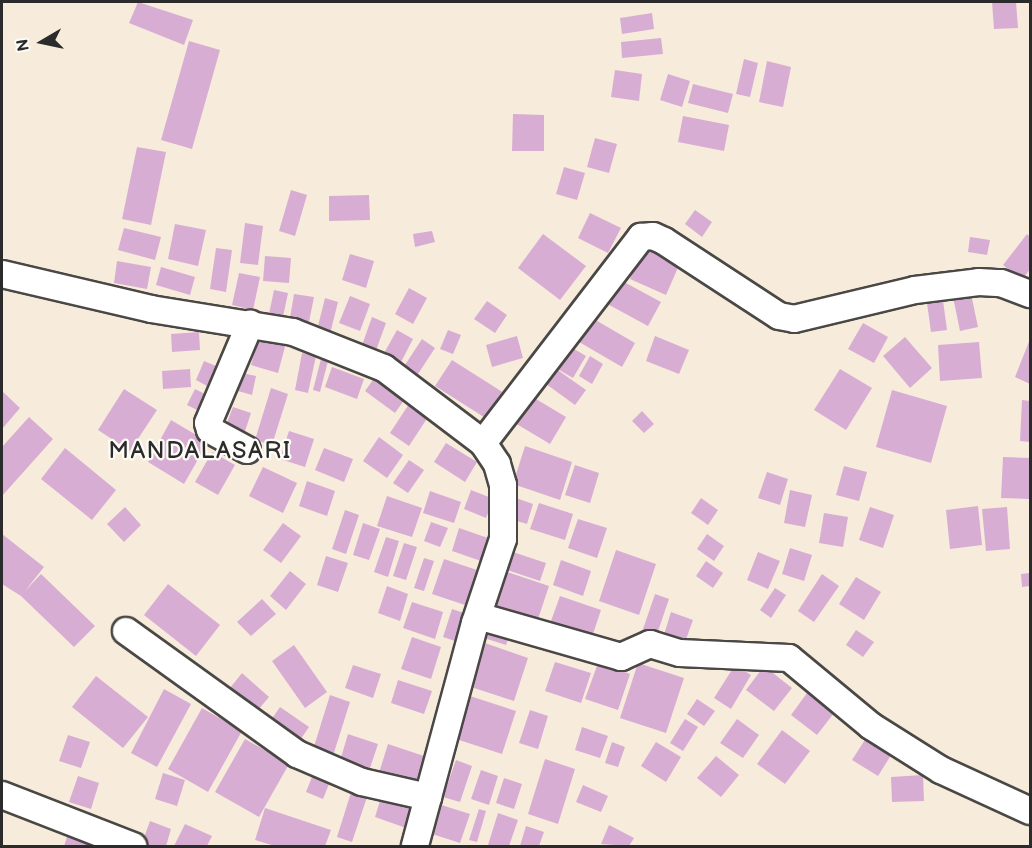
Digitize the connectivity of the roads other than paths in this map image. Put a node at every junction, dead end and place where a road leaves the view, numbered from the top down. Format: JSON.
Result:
{"nodes":[{"id":1,"x":2,"y":274,"type":"edge"},
{"id":2,"x":1030,"y":294,"type":"edge"},
{"id":3,"x":250,"y":324,"type":"junction"},
{"id":4,"x":483,"y":443,"type":"junction"},
{"id":5,"x":247,"y":450,"type":"dead end"},
{"id":6,"x":478,"y":616,"type":"junction"},
{"id":7,"x":126,"y":631,"type":"dead end"},
{"id":8,"x":2,"y":795,"type":"edge"},
{"id":9,"x":428,"y":797,"type":"junction"},
{"id":10,"x":1030,"y":811,"type":"edge"},
{"id":11,"x":133,"y":846,"type":"edge"},
{"id":12,"x":415,"y":846,"type":"edge"}],
"edges":[{"from":1,"to":3,"type":"street"},
{"from":2,"to":4,"type":"street"},
{"from":3,"to":4,"type":"street"},
{"from":3,"to":5,"type":"street"},
{"from":4,"to":6,"type":"street"},
{"from":6,"to":9,"type":"street"},
{"from":6,"to":10,"type":"street"},
{"from":7,"to":9,"type":"street"},
{"from":8,"to":11,"type":"street"},
{"from":9,"to":12,"type":"street"}]}
